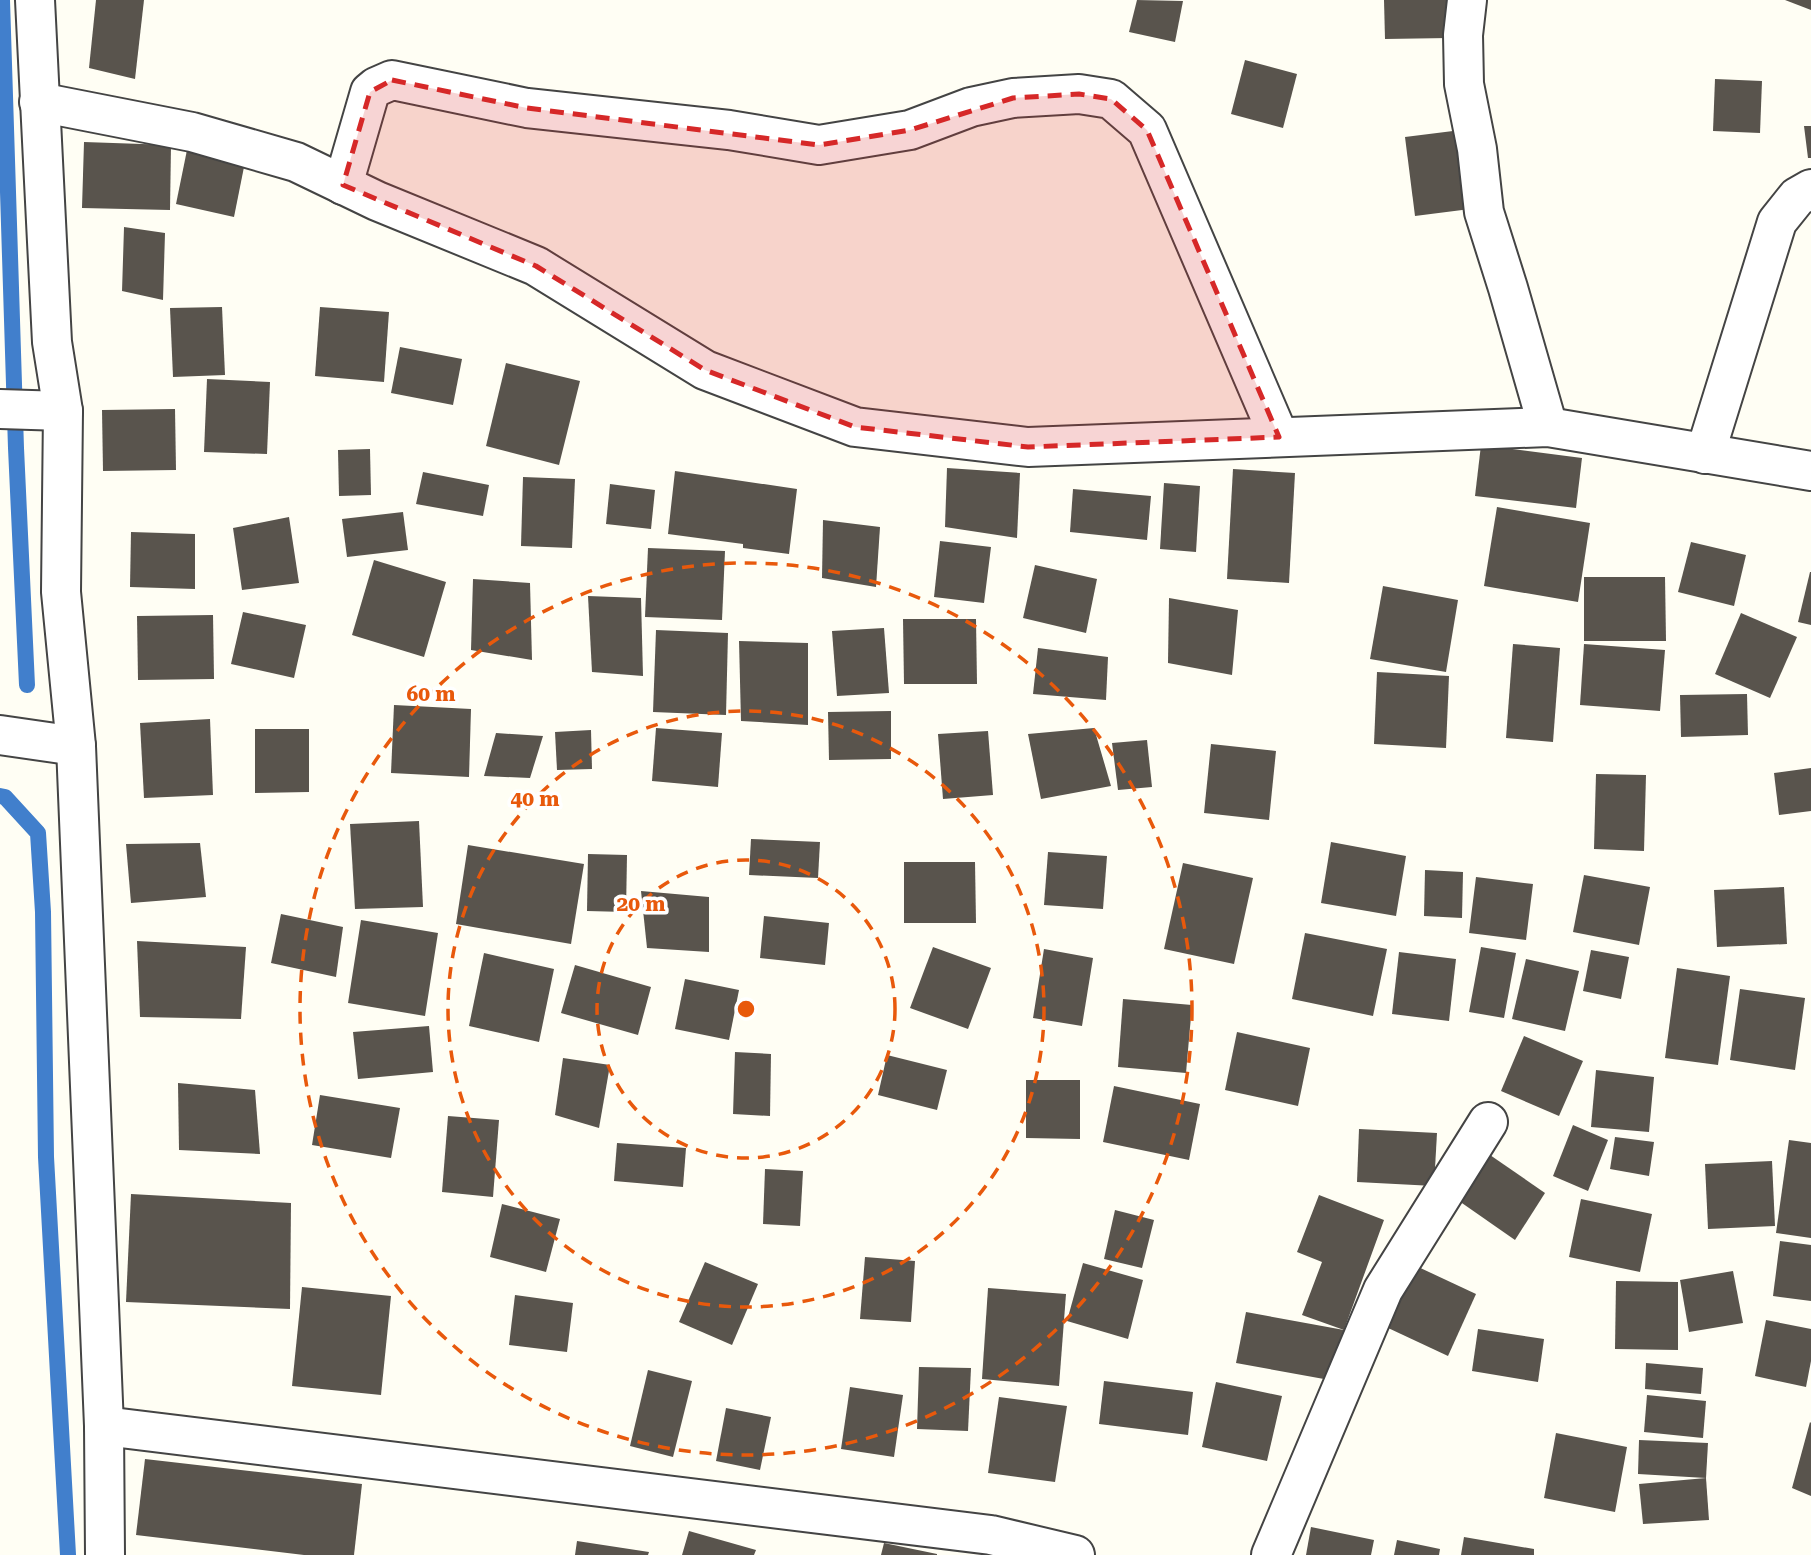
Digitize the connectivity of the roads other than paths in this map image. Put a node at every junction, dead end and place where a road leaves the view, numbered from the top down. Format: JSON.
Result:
{"nodes":[{"id":1,"x":35,"y":0,"type":"edge"},
{"id":2,"x":1467,"y":0,"type":"edge"},
{"id":3,"x":39,"y":102,"type":"junction"},
{"id":4,"x":343,"y":185,"type":"junction"},
{"id":5,"x":1811,"y":189,"type":"edge"},
{"id":6,"x":31,"y":410,"type":"edge"},
{"id":7,"x":1548,"y":427,"type":"junction"},
{"id":8,"x":1279,"y":437,"type":"junction"},
{"id":9,"x":1705,"y":454,"type":"junction"},
{"id":10,"x":1811,"y":471,"type":"edge"},
{"id":11,"x":0,"y":735,"type":"edge"},
{"id":12,"x":76,"y":746,"type":"junction"},
{"id":13,"x":1488,"y":1122,"type":"dead end"},
{"id":14,"x":104,"y":1426,"type":"junction"},
{"id":15,"x":106,"y":1555,"type":"edge"},
{"id":16,"x":1075,"y":1555,"type":"edge"},
{"id":17,"x":1271,"y":1555,"type":"edge"}],
"edges":[{"from":1,"to":3,"type":"street"},
{"from":2,"to":7,"type":"street"},
{"from":3,"to":4,"type":"street"},
{"from":3,"to":6,"type":"street"},
{"from":4,"to":8,"type":"street"},
{"from":4,"to":8,"type":"street"},
{"from":5,"to":9,"type":"street"},
{"from":6,"to":12,"type":"street"},
{"from":7,"to":8,"type":"street"},
{"from":7,"to":9,"type":"street"},
{"from":9,"to":10,"type":"street"},
{"from":11,"to":12,"type":"street"},
{"from":12,"to":14,"type":"street"},
{"from":13,"to":17,"type":"street"},
{"from":14,"to":15,"type":"street"},
{"from":14,"to":16,"type":"street"}]}
